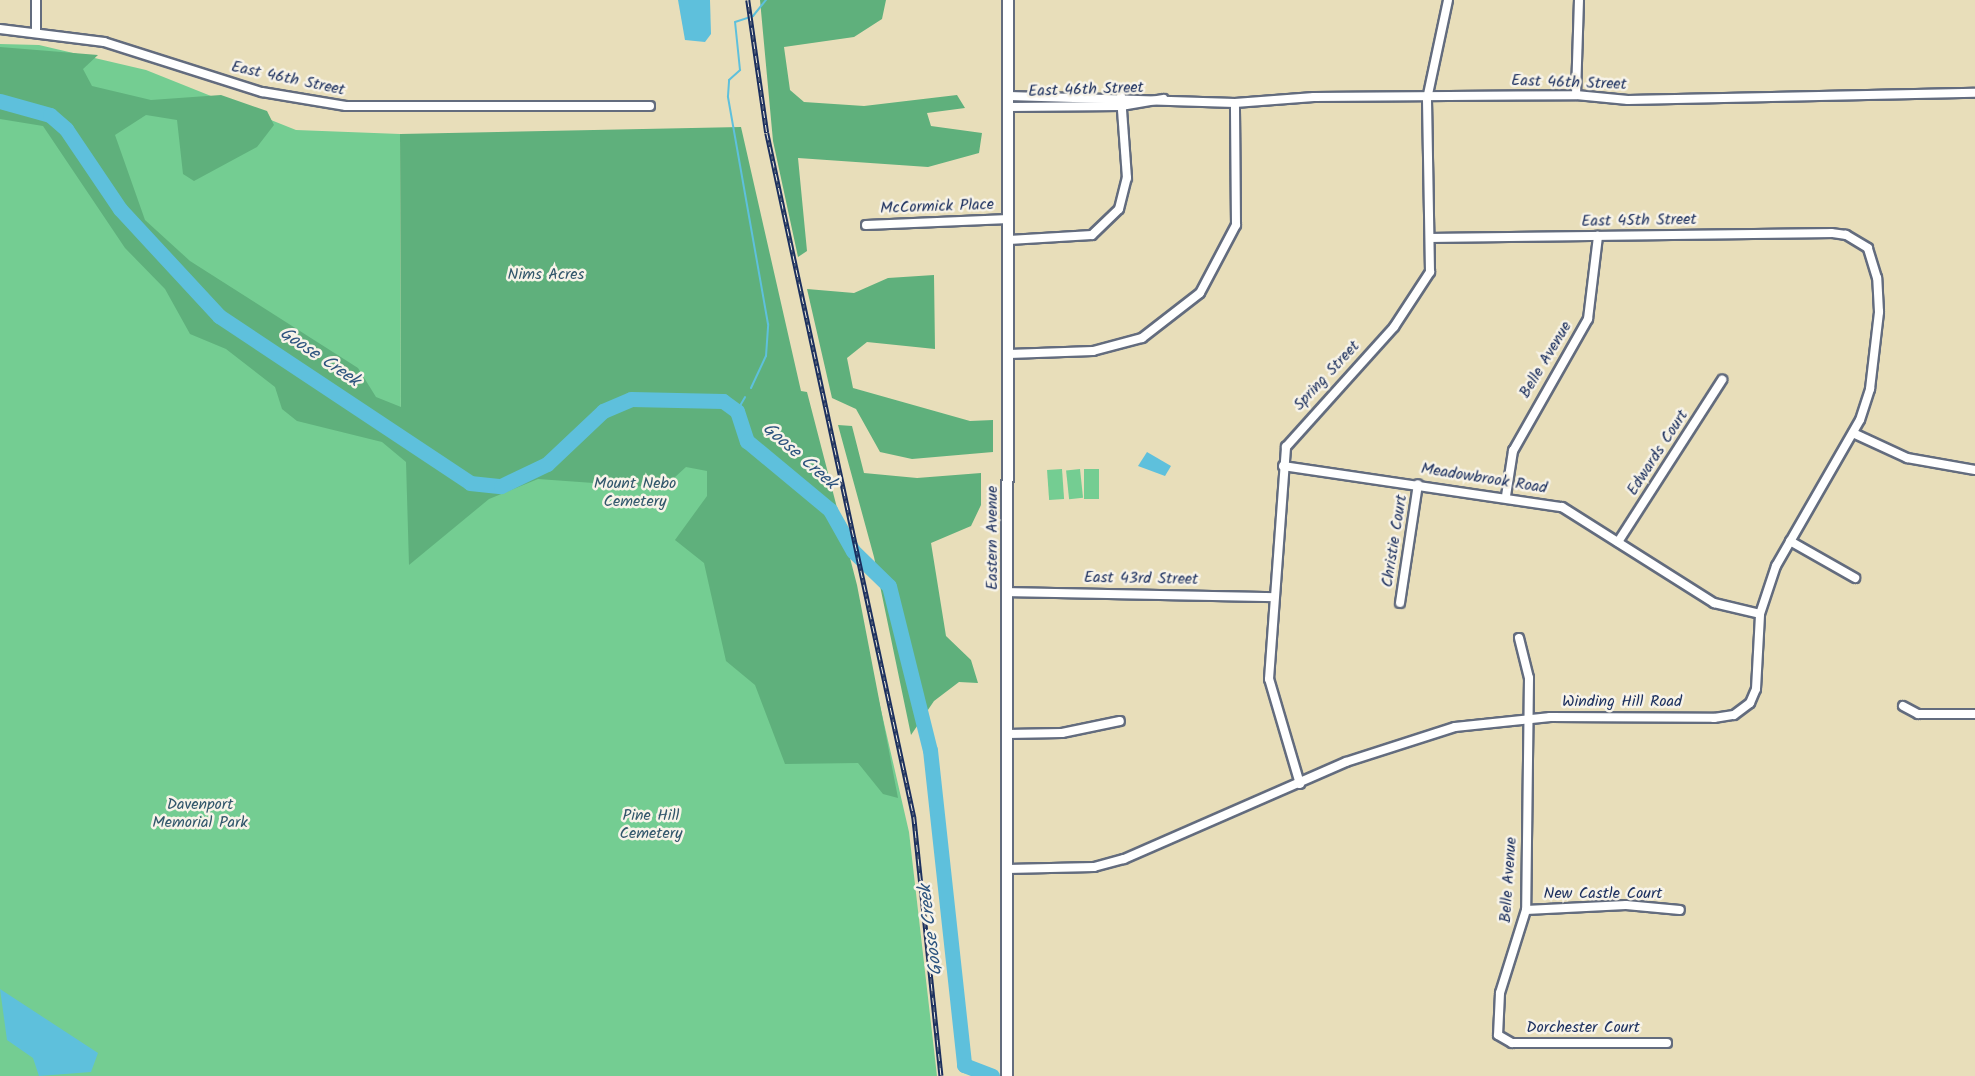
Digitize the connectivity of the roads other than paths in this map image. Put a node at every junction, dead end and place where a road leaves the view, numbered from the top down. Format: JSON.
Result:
{"nodes":[{"id":1,"x":36,"y":0,"type":"edge"},
{"id":2,"x":1008,"y":0,"type":"edge"},
{"id":3,"x":1448,"y":0,"type":"edge"},
{"id":4,"x":1579,"y":0,"type":"edge"},
{"id":5,"x":0,"y":29,"type":"edge"},
{"id":6,"x":36,"y":31,"type":"junction"},
{"id":7,"x":1975,"y":93,"type":"edge"},
{"id":8,"x":1576,"y":95,"type":"junction"},
{"id":9,"x":1121,"y":96,"type":"junction"},
{"id":10,"x":1163,"y":99,"type":"junction"},
{"id":11,"x":1427,"y":99,"type":"junction"},
{"id":12,"x":1009,"y":101,"type":"junction"},
{"id":13,"x":1235,"y":103,"type":"junction"},
{"id":14,"x":650,"y":106,"type":"dead end"},
{"id":15,"x":1121,"y":106,"type":"junction"},
{"id":16,"x":1009,"y":219,"type":"junction"},
{"id":17,"x":866,"y":225,"type":"dead end"},
{"id":18,"x":1846,"y":235,"type":"joint"},
{"id":19,"x":1598,"y":236,"type":"junction"},
{"id":20,"x":1432,"y":238,"type":"junction"},
{"id":21,"x":1009,"y":240,"type":"junction"},
{"id":22,"x":1009,"y":354,"type":"junction"},
{"id":23,"x":1722,"y":380,"type":"dead end"},
{"id":24,"x":1853,"y":433,"type":"junction"},
{"id":25,"x":1283,"y":466,"type":"junction"},
{"id":26,"x":1975,"y":470,"type":"edge"},
{"id":27,"x":1418,"y":484,"type":"junction"},
{"id":28,"x":1506,"y":496,"type":"junction"},
{"id":29,"x":1790,"y":541,"type":"junction"},
{"id":30,"x":1618,"y":542,"type":"junction"},
{"id":31,"x":1855,"y":579,"type":"dead end"},
{"id":32,"x":1007,"y":592,"type":"junction"},
{"id":33,"x":1274,"y":597,"type":"junction"},
{"id":34,"x":1400,"y":603,"type":"dead end"},
{"id":35,"x":1760,"y":614,"type":"junction"},
{"id":36,"x":1519,"y":638,"type":"dead end"},
{"id":37,"x":1904,"y":706,"type":"dead end"},
{"id":38,"x":1975,"y":714,"type":"edge"},
{"id":39,"x":1530,"y":718,"type":"junction"},
{"id":40,"x":1120,"y":721,"type":"dead end"},
{"id":41,"x":1007,"y":734,"type":"junction"},
{"id":42,"x":1300,"y":784,"type":"junction"},
{"id":43,"x":1007,"y":869,"type":"junction"},
{"id":44,"x":1526,"y":910,"type":"junction"},
{"id":45,"x":1680,"y":910,"type":"dead end"},
{"id":46,"x":1500,"y":1039,"type":"joint"},
{"id":47,"x":1667,"y":1043,"type":"dead end"},
{"id":48,"x":1007,"y":1076,"type":"edge"}],
"edges":[{"from":1,"to":6,"type":"street"},
{"from":2,"to":12,"type":"main road","name":"Eastern Avenue"},
{"from":3,"to":11,"type":"street","name":"Spring Street"},
{"from":4,"to":8,"type":"street"},
{"from":5,"to":6,"type":"street","name":"East 46th Street"},
{"from":6,"to":14,"type":"street","name":"East 46th Street"},
{"from":7,"to":8,"type":"street","name":"East 46th Street"},
{"from":8,"to":11,"type":"street","name":"East 46th Street"},
{"from":9,"to":10,"type":"street","name":"East 46th Street"},
{"from":9,"to":12,"type":"street","name":"East 46th Street"},
{"from":9,"to":15,"type":"street"},
{"from":10,"to":13,"type":"street","name":"East 46th Street"},
{"from":10,"to":15,"type":"street","name":"East 46th Street"},
{"from":11,"to":13,"type":"street","name":"East 46th Street"},
{"from":11,"to":20,"type":"street","name":"Spring Street"},
{"from":12,"to":15,"type":"street","name":"East 46th Street"},
{"from":12,"to":16,"type":"main road","name":"Eastern Avenue"},
{"from":13,"to":22,"type":"street"},
{"from":15,"to":21,"type":"street"},
{"from":16,"to":17,"type":"street","name":"McCormick Place"},
{"from":16,"to":21,"type":"main road","name":"Eastern Avenue"},
{"from":18,"to":19,"type":"street","name":"East 45th Street"},
{"from":18,"to":24,"type":"street","name":"Winding Hill Road"},
{"from":19,"to":20,"type":"street","name":"East 45th Street"},
{"from":19,"to":28,"type":"street","name":"Belle Avenue"},
{"from":20,"to":25,"type":"street","name":"Spring Street"},
{"from":21,"to":22,"type":"main road","name":"Eastern Avenue"},
{"from":22,"to":32,"type":"main road","name":"Eastern Avenue"},
{"from":23,"to":30,"type":"street","name":"Edwards Court"},
{"from":24,"to":26,"type":"street"},
{"from":24,"to":29,"type":"street","name":"Winding Hill Road"},
{"from":25,"to":27,"type":"street","name":"Meadowbrook Road"},
{"from":25,"to":33,"type":"street","name":"Spring Street"},
{"from":27,"to":28,"type":"street","name":"Meadowbrook Road"},
{"from":27,"to":34,"type":"street","name":"Christie Court"},
{"from":28,"to":30,"type":"street","name":"Meadowbrook Road"},
{"from":29,"to":31,"type":"street"},
{"from":29,"to":35,"type":"street","name":"Winding Hill Road"},
{"from":30,"to":35,"type":"street","name":"Meadowbrook Road"},
{"from":32,"to":33,"type":"street","name":"East 43rd Street"},
{"from":32,"to":41,"type":"main road","name":"Eastern Avenue"},
{"from":33,"to":42,"type":"street","name":"Spring Street"},
{"from":35,"to":39,"type":"street","name":"Winding Hill Road"},
{"from":36,"to":39,"type":"street","name":"Belle Avenue"},
{"from":37,"to":38,"type":"street"},
{"from":39,"to":42,"type":"street","name":"Winding Hill Road"},
{"from":39,"to":44,"type":"street","name":"Belle Avenue"},
{"from":40,"to":41,"type":"street"},
{"from":41,"to":43,"type":"main road","name":"Eastern Avenue"},
{"from":42,"to":43,"type":"street","name":"Winding Hill Road"},
{"from":43,"to":48,"type":"main road","name":"Eastern Avenue"},
{"from":44,"to":45,"type":"street","name":"New Castle Court"},
{"from":44,"to":46,"type":"street","name":"Belle Avenue"},
{"from":46,"to":47,"type":"street","name":"Dorchester Court"}]}
